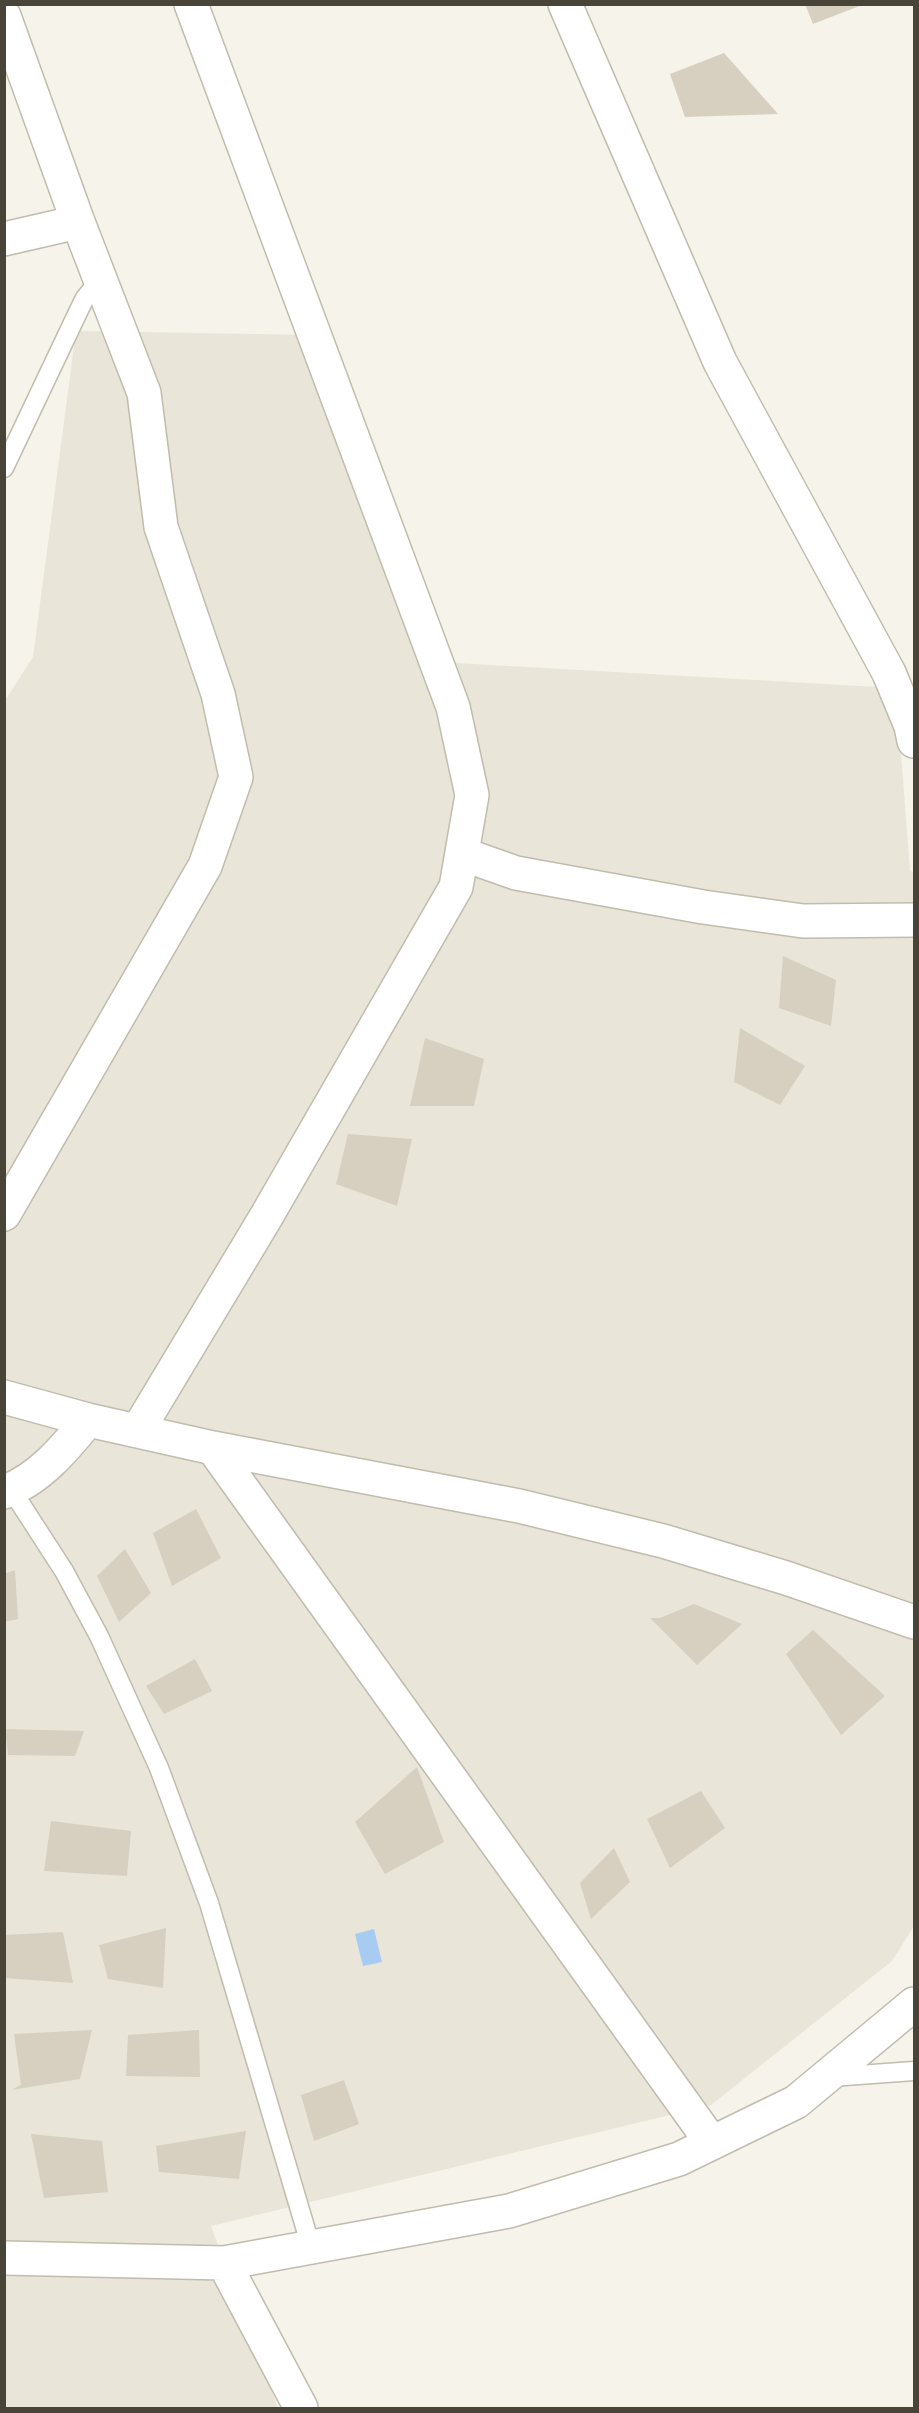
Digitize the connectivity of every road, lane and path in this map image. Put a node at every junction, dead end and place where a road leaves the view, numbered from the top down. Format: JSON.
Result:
{"nodes":[{"id":1,"x":191,"y":4,"type":"edge"},
{"id":2,"x":565,"y":4,"type":"edge"},
{"id":3,"x":4,"y":16,"type":"edge"},
{"id":4,"x":78,"y":222,"type":"junction"},
{"id":5,"x":4,"y":239,"type":"edge"},
{"id":6,"x":100,"y":280,"type":"junction"},
{"id":7,"x":4,"y":468,"type":"edge"},
{"id":8,"x":915,"y":741,"type":"edge"},
{"id":9,"x":462,"y":854,"type":"junction"},
{"id":10,"x":915,"y":920,"type":"edge"},
{"id":11,"x":4,"y":1214,"type":"edge"},
{"id":12,"x":4,"y":1397,"type":"edge"},
{"id":13,"x":88,"y":1420,"type":"junction"},
{"id":14,"x":138,"y":1430,"type":"junction"},
{"id":15,"x":213,"y":1448,"type":"junction"},
{"id":16,"x":8,"y":1491,"type":"edge"},
{"id":17,"x":915,"y":1622,"type":"edge"},
{"id":18,"x":915,"y":2004,"type":"edge"},
{"id":19,"x":915,"y":2071,"type":"edge"},
{"id":20,"x":826,"y":2077,"type":"junction"},
{"id":21,"x":712,"y":2143,"type":"junction"},
{"id":22,"x":310,"y":2247,"type":"junction"},
{"id":23,"x":4,"y":2258,"type":"edge"},
{"id":24,"x":224,"y":2263,"type":"junction"},
{"id":25,"x":301,"y":2409,"type":"edge"}],
"edges":[{"from":1,"to":9,"type":"street"},
{"from":2,"to":8,"type":"street"},
{"from":3,"to":4,"type":"street"},
{"from":4,"to":5,"type":"street"},
{"from":4,"to":6,"type":"street"},
{"from":6,"to":7,"type":"lane"},
{"from":6,"to":11,"type":"street"},
{"from":9,"to":10,"type":"street"},
{"from":9,"to":14,"type":"street"},
{"from":12,"to":13,"type":"street"},
{"from":13,"to":14,"type":"street"},
{"from":13,"to":16,"type":"street"},
{"from":14,"to":15,"type":"street"},
{"from":15,"to":17,"type":"street"},
{"from":15,"to":21,"type":"street"},
{"from":16,"to":22,"type":"lane"},
{"from":18,"to":20,"type":"street"},
{"from":19,"to":20,"type":"lane"},
{"from":20,"to":21,"type":"street"},
{"from":21,"to":22,"type":"street"},
{"from":22,"to":24,"type":"street"},
{"from":23,"to":24,"type":"street"},
{"from":24,"to":25,"type":"street"}]}
